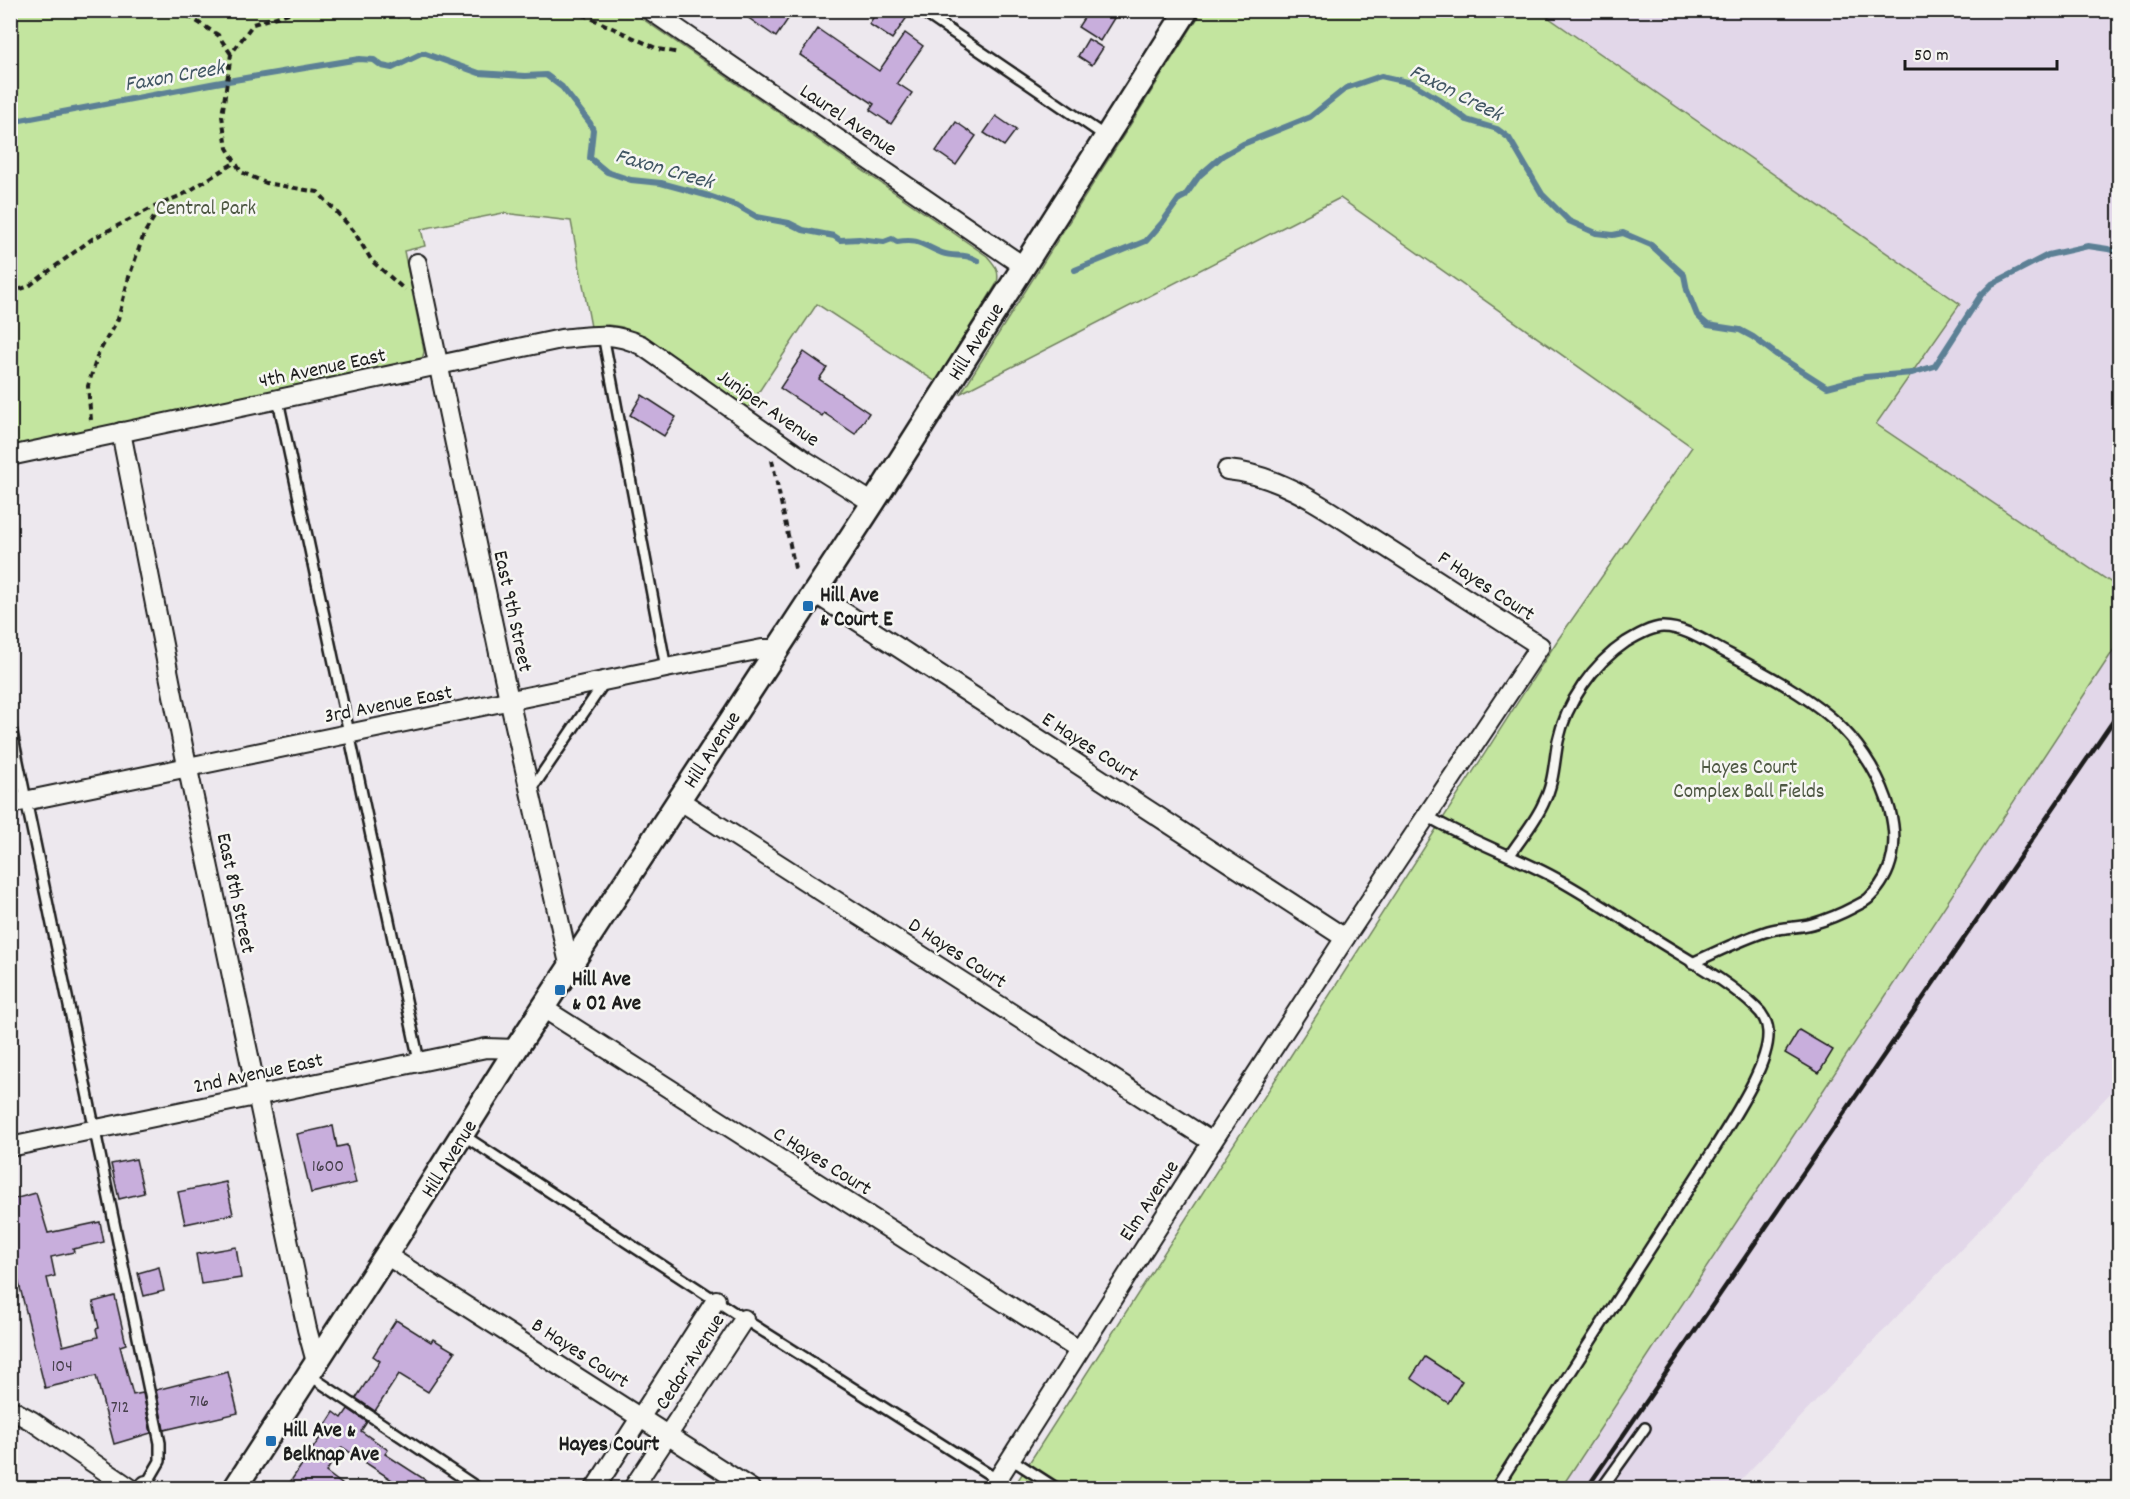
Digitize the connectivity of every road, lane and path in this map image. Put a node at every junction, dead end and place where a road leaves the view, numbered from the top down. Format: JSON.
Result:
{"nodes":[{"id":1,"x":179,"y":10,"type":"edge"},
{"id":2,"x":299,"y":10,"type":"edge"},
{"id":3,"x":377,"y":10,"type":"edge"},
{"id":4,"x":418,"y":10,"type":"edge"},
{"id":5,"x":573,"y":10,"type":"edge"},
{"id":6,"x":650,"y":10,"type":"edge"},
{"id":7,"x":920,"y":10,"type":"edge"},
{"id":8,"x":1187,"y":10,"type":"edge"},
{"id":9,"x":693,"y":40,"type":"junction"},
{"id":10,"x":231,"y":54,"type":"junction"},
{"id":11,"x":1107,"y":138,"type":"junction"},
{"id":12,"x":234,"y":163,"type":"junction"},
{"id":13,"x":163,"y":203,"type":"junction"},
{"id":14,"x":417,"y":263,"type":"dead end"},
{"id":15,"x":1023,"y":266,"type":"junction"},
{"id":16,"x":10,"y":293,"type":"edge"},
{"id":17,"x":424,"y":299,"type":"junction"},
{"id":18,"x":603,"y":335,"type":"junction"},
{"id":19,"x":641,"y":345,"type":"joint"},
{"id":20,"x":438,"y":366,"type":"junction"},
{"id":21,"x":278,"y":400,"type":"junction"},
{"id":22,"x":121,"y":432,"type":"junction"},
{"id":23,"x":766,"y":433,"type":"junction"},
{"id":24,"x":92,"y":439,"type":"junction"},
{"id":25,"x":10,"y":456,"type":"edge"},
{"id":26,"x":1227,"y":470,"type":"dead end"},
{"id":27,"x":873,"y":503,"type":"junction"},
{"id":28,"x":796,"y":573,"type":"dead end"},
{"id":29,"x":813,"y":592,"type":"junction"},
{"id":30,"x":775,"y":650,"type":"junction"},
{"id":31,"x":666,"y":668,"type":"junction"},
{"id":32,"x":605,"y":681,"type":"junction"},
{"id":33,"x":511,"y":702,"type":"junction"},
{"id":34,"x":10,"y":723,"type":"edge"},
{"id":35,"x":349,"y":734,"type":"junction"},
{"id":36,"x":187,"y":766,"type":"junction"},
{"id":37,"x":530,"y":792,"type":"junction"},
{"id":38,"x":679,"y":800,"type":"junction"},
{"id":39,"x":18,"y":802,"type":"edge"},
{"id":40,"x":1427,"y":816,"type":"junction"},
{"id":41,"x":1509,"y":855,"type":"junction"},
{"id":42,"x":1345,"y":938,"type":"junction"},
{"id":43,"x":1692,"y":963,"type":"junction"},
{"id":44,"x":570,"y":968,"type":"junction"},
{"id":45,"x":543,"y":1008,"type":"junction"},
{"id":46,"x":516,"y":1049,"type":"junction"},
{"id":47,"x":419,"y":1061,"type":"junction"},
{"id":48,"x":257,"y":1095,"type":"junction"},
{"id":49,"x":95,"y":1130,"type":"junction"},
{"id":50,"x":462,"y":1135,"type":"junction"},
{"id":51,"x":1212,"y":1142,"type":"junction"},
{"id":52,"x":10,"y":1147,"type":"edge"},
{"id":53,"x":386,"y":1255,"type":"junction"},
{"id":54,"x":716,"y":1300,"type":"junction"},
{"id":55,"x":744,"y":1319,"type":"junction"},
{"id":56,"x":1079,"y":1350,"type":"junction"},
{"id":57,"x":313,"y":1368,"type":"junction"},
{"id":58,"x":10,"y":1409,"type":"edge"},
{"id":59,"x":642,"y":1418,"type":"junction"},
{"id":60,"x":1645,"y":1428,"type":"dead end"},
{"id":61,"x":668,"y":1436,"type":"junction"},
{"id":62,"x":1011,"y":1459,"type":"junction"},
{"id":63,"x":995,"y":1484,"type":"edge"},
{"id":64,"x":139,"y":1487,"type":"edge"},
{"id":65,"x":236,"y":1488,"type":"edge"},
{"id":66,"x":478,"y":1488,"type":"edge"},
{"id":67,"x":596,"y":1488,"type":"edge"},
{"id":68,"x":633,"y":1488,"type":"edge"},
{"id":69,"x":750,"y":1488,"type":"edge"},
{"id":70,"x":1056,"y":1488,"type":"edge"},
{"id":71,"x":1496,"y":1488,"type":"edge"},
{"id":72,"x":1602,"y":1488,"type":"edge"}],
"edges":[{"from":1,"to":10,"type":"path"},
{"from":2,"to":10,"type":"path"},
{"from":3,"to":4,"type":"path"},
{"from":5,"to":9,"type":"path"},
{"from":6,"to":9,"type":"street","name":"Laurel Avenue"},
{"from":7,"to":11,"type":"lane"},
{"from":8,"to":11,"type":"street","name":"Hill Avenue"},
{"from":9,"to":15,"type":"street","name":"Laurel Avenue"},
{"from":10,"to":12,"type":"path"},
{"from":11,"to":15,"type":"street","name":"Hill Avenue"},
{"from":12,"to":13,"type":"path"},
{"from":12,"to":17,"type":"path"},
{"from":13,"to":16,"type":"path"},
{"from":13,"to":24,"type":"path"},
{"from":14,"to":17,"type":"street","name":"East 9th Street"},
{"from":15,"to":27,"type":"street","name":"Hill Avenue"},
{"from":17,"to":20,"type":"street","name":"East 9th Street"},
{"from":18,"to":19,"type":"street","name":"4th Avenue East"},
{"from":18,"to":20,"type":"street","name":"4th Avenue East"},
{"from":18,"to":31,"type":"lane"},
{"from":19,"to":23,"type":"street","name":"Juniper Avenue"},
{"from":20,"to":21,"type":"street","name":"4th Avenue East"},
{"from":20,"to":33,"type":"street","name":"East 9th Street"},
{"from":21,"to":22,"type":"street","name":"4th Avenue East"},
{"from":21,"to":35,"type":"lane"},
{"from":22,"to":24,"type":"street","name":"4th Avenue East"},
{"from":22,"to":36,"type":"street","name":"East 8th Street"},
{"from":23,"to":27,"type":"street","name":"Juniper Avenue"},
{"from":23,"to":28,"type":"path"},
{"from":24,"to":25,"type":"street","name":"4th Avenue East"},
{"from":26,"to":40,"type":"street","name":"F Hayes Court"},
{"from":27,"to":29,"type":"street","name":"Hill Avenue"},
{"from":29,"to":30,"type":"street","name":"Hill Avenue"},
{"from":29,"to":42,"type":"street","name":"E Hayes Court"},
{"from":30,"to":31,"type":"street","name":"3rd Avenue East"},
{"from":30,"to":38,"type":"street","name":"Hill Avenue"},
{"from":31,"to":32,"type":"street","name":"3rd Avenue East"},
{"from":32,"to":33,"type":"street","name":"3rd Avenue East"},
{"from":32,"to":37,"type":"lane"},
{"from":33,"to":35,"type":"street","name":"3rd Avenue East"},
{"from":33,"to":37,"type":"street","name":"East 9th Street"},
{"from":34,"to":39,"type":"lane"},
{"from":35,"to":36,"type":"street","name":"3rd Avenue East"},
{"from":35,"to":47,"type":"lane"},
{"from":36,"to":39,"type":"street","name":"3rd Avenue East"},
{"from":36,"to":48,"type":"street","name":"East 8th Street"},
{"from":37,"to":44,"type":"street","name":"East 9th Street"},
{"from":38,"to":44,"type":"street","name":"Hill Avenue"},
{"from":38,"to":51,"type":"street","name":"D Hayes Court"},
{"from":39,"to":49,"type":"lane"},
{"from":40,"to":41,"type":"lane"},
{"from":40,"to":42,"type":"street","name":"F Hayes Court"},
{"from":41,"to":43,"type":"lane"},
{"from":41,"to":43,"type":"lane"},
{"from":42,"to":51,"type":"street","name":"Elm Avenue"},
{"from":43,"to":71,"type":"lane"},
{"from":44,"to":45,"type":"street","name":"Hill Avenue"},
{"from":45,"to":46,"type":"street","name":"Hill Avenue"},
{"from":45,"to":56,"type":"street","name":"C Hayes Court"},
{"from":46,"to":47,"type":"street","name":"2nd Avenue East"},
{"from":46,"to":50,"type":"street","name":"Hill Avenue"},
{"from":47,"to":48,"type":"street","name":"2nd Avenue East"},
{"from":48,"to":49,"type":"street","name":"2nd Avenue East"},
{"from":48,"to":57,"type":"street","name":"East 8th Street"},
{"from":49,"to":52,"type":"street","name":"2nd Avenue East"},
{"from":49,"to":64,"type":"lane"},
{"from":50,"to":53,"type":"street","name":"Hill Avenue"},
{"from":50,"to":54,"type":"lane"},
{"from":51,"to":56,"type":"street","name":"Elm Avenue"},
{"from":53,"to":57,"type":"street","name":"Hill Avenue"},
{"from":53,"to":59,"type":"street","name":"B Hayes Court"},
{"from":54,"to":55,"type":"lane"},
{"from":54,"to":59,"type":"street","name":"Cedar Avenue"},
{"from":55,"to":61,"type":"street","name":"Cedar Avenue"},
{"from":55,"to":63,"type":"lane"},
{"from":56,"to":62,"type":"street","name":"Elm Avenue"},
{"from":57,"to":65,"type":"street","name":"Hill Avenue"},
{"from":57,"to":66,"type":"lane"},
{"from":58,"to":64,"type":"street"},
{"from":59,"to":61,"type":"street","name":"B Hayes Court"},
{"from":59,"to":67,"type":"street","name":"Cedar Avenue"},
{"from":60,"to":72,"type":"lane"},
{"from":61,"to":68,"type":"street","name":"Cedar Avenue"},
{"from":61,"to":69,"type":"street","name":"B Hayes Court"},
{"from":62,"to":63,"type":"street","name":"Elm Avenue"},
{"from":62,"to":70,"type":"lane"}]}
